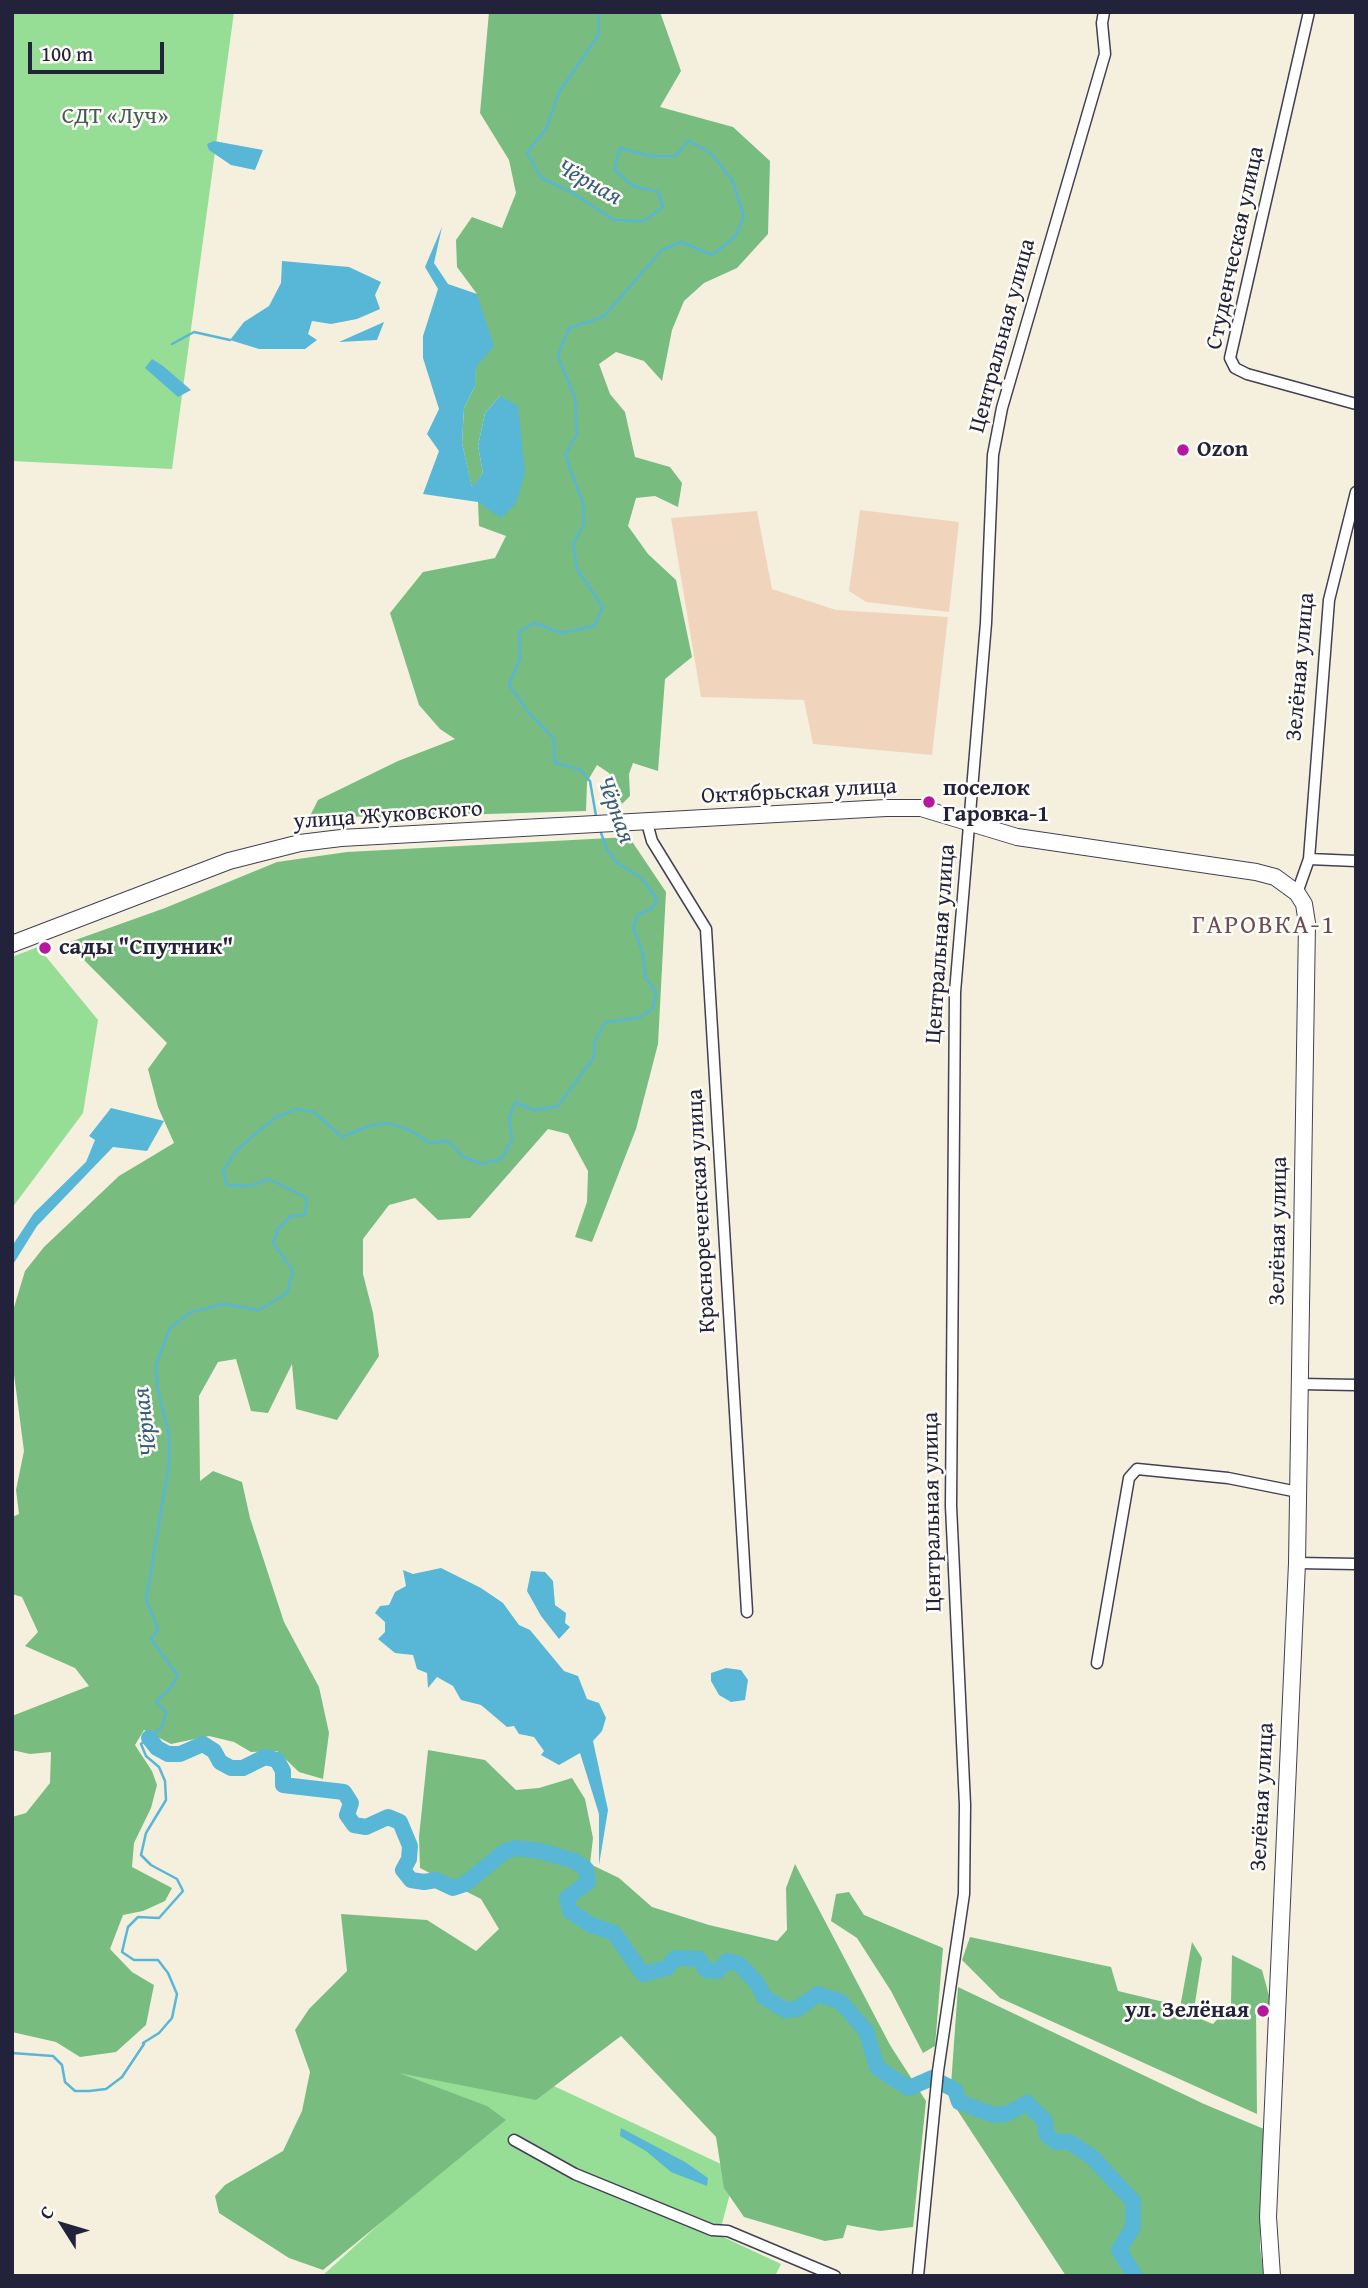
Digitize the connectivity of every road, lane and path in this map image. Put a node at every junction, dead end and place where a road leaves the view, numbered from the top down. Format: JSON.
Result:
{"nodes":[{"id":1,"x":1104,"y":12,"type":"edge"},
{"id":2,"x":1309,"y":12,"type":"edge"},
{"id":3,"x":1356,"y":404,"type":"edge"},
{"id":4,"x":1356,"y":492,"type":"edge"},
{"id":5,"x":970,"y":822,"type":"junction"},
{"id":6,"x":647,"y":823,"type":"junction"},
{"id":7,"x":627,"y":824,"type":"joint"},
{"id":8,"x":1309,"y":859,"type":"junction"},
{"id":9,"x":1356,"y":860,"type":"edge"},
{"id":10,"x":1297,"y":893,"type":"junction"},
{"id":11,"x":12,"y":944,"type":"edge"},
{"id":12,"x":1300,"y":1384,"type":"junction"},
{"id":13,"x":1356,"y":1385,"type":"edge"},
{"id":14,"x":1298,"y":1492,"type":"junction"},
{"id":15,"x":1297,"y":1563,"type":"junction"},
{"id":16,"x":1356,"y":1564,"type":"edge"},
{"id":17,"x":747,"y":1612,"type":"dead end"},
{"id":18,"x":1097,"y":1663,"type":"dead end"},
{"id":19,"x":514,"y":2140,"type":"dead end"},
{"id":20,"x":835,"y":2276,"type":"edge"},
{"id":21,"x":918,"y":2276,"type":"edge"},
{"id":22,"x":1272,"y":2276,"type":"edge"}],
"edges":[{"from":1,"to":5,"type":"street","name":"Центральная улица"},
{"from":2,"to":3,"type":"street","name":"Студенческая улица"},
{"from":4,"to":8,"type":"street","name":"Зелёная улица"},
{"from":5,"to":6,"type":"main road","name":"Октябрьская улица"},
{"from":5,"to":10,"type":"main road","name":"Октябрьская улица"},
{"from":5,"to":21,"type":"street","name":"Центральная улица"},
{"from":6,"to":7,"type":"main road","name":"Октябрьская улица"},
{"from":6,"to":17,"type":"street","name":"Краснореченская улица"},
{"from":7,"to":11,"type":"main road","name":"улица Жуковского"},
{"from":8,"to":9,"type":"street"},
{"from":8,"to":10,"type":"street","name":"Зелёная улица"},
{"from":10,"to":12,"type":"main road","name":"Зелёная улица"},
{"from":12,"to":13,"type":"street"},
{"from":12,"to":14,"type":"main road","name":"Зелёная улица"},
{"from":14,"to":15,"type":"main road","name":"Зелёная улица"},
{"from":14,"to":18,"type":"street"},
{"from":15,"to":16,"type":"street"},
{"from":15,"to":22,"type":"main road","name":"Зелёная улица"},
{"from":19,"to":20,"type":"street"}]}
